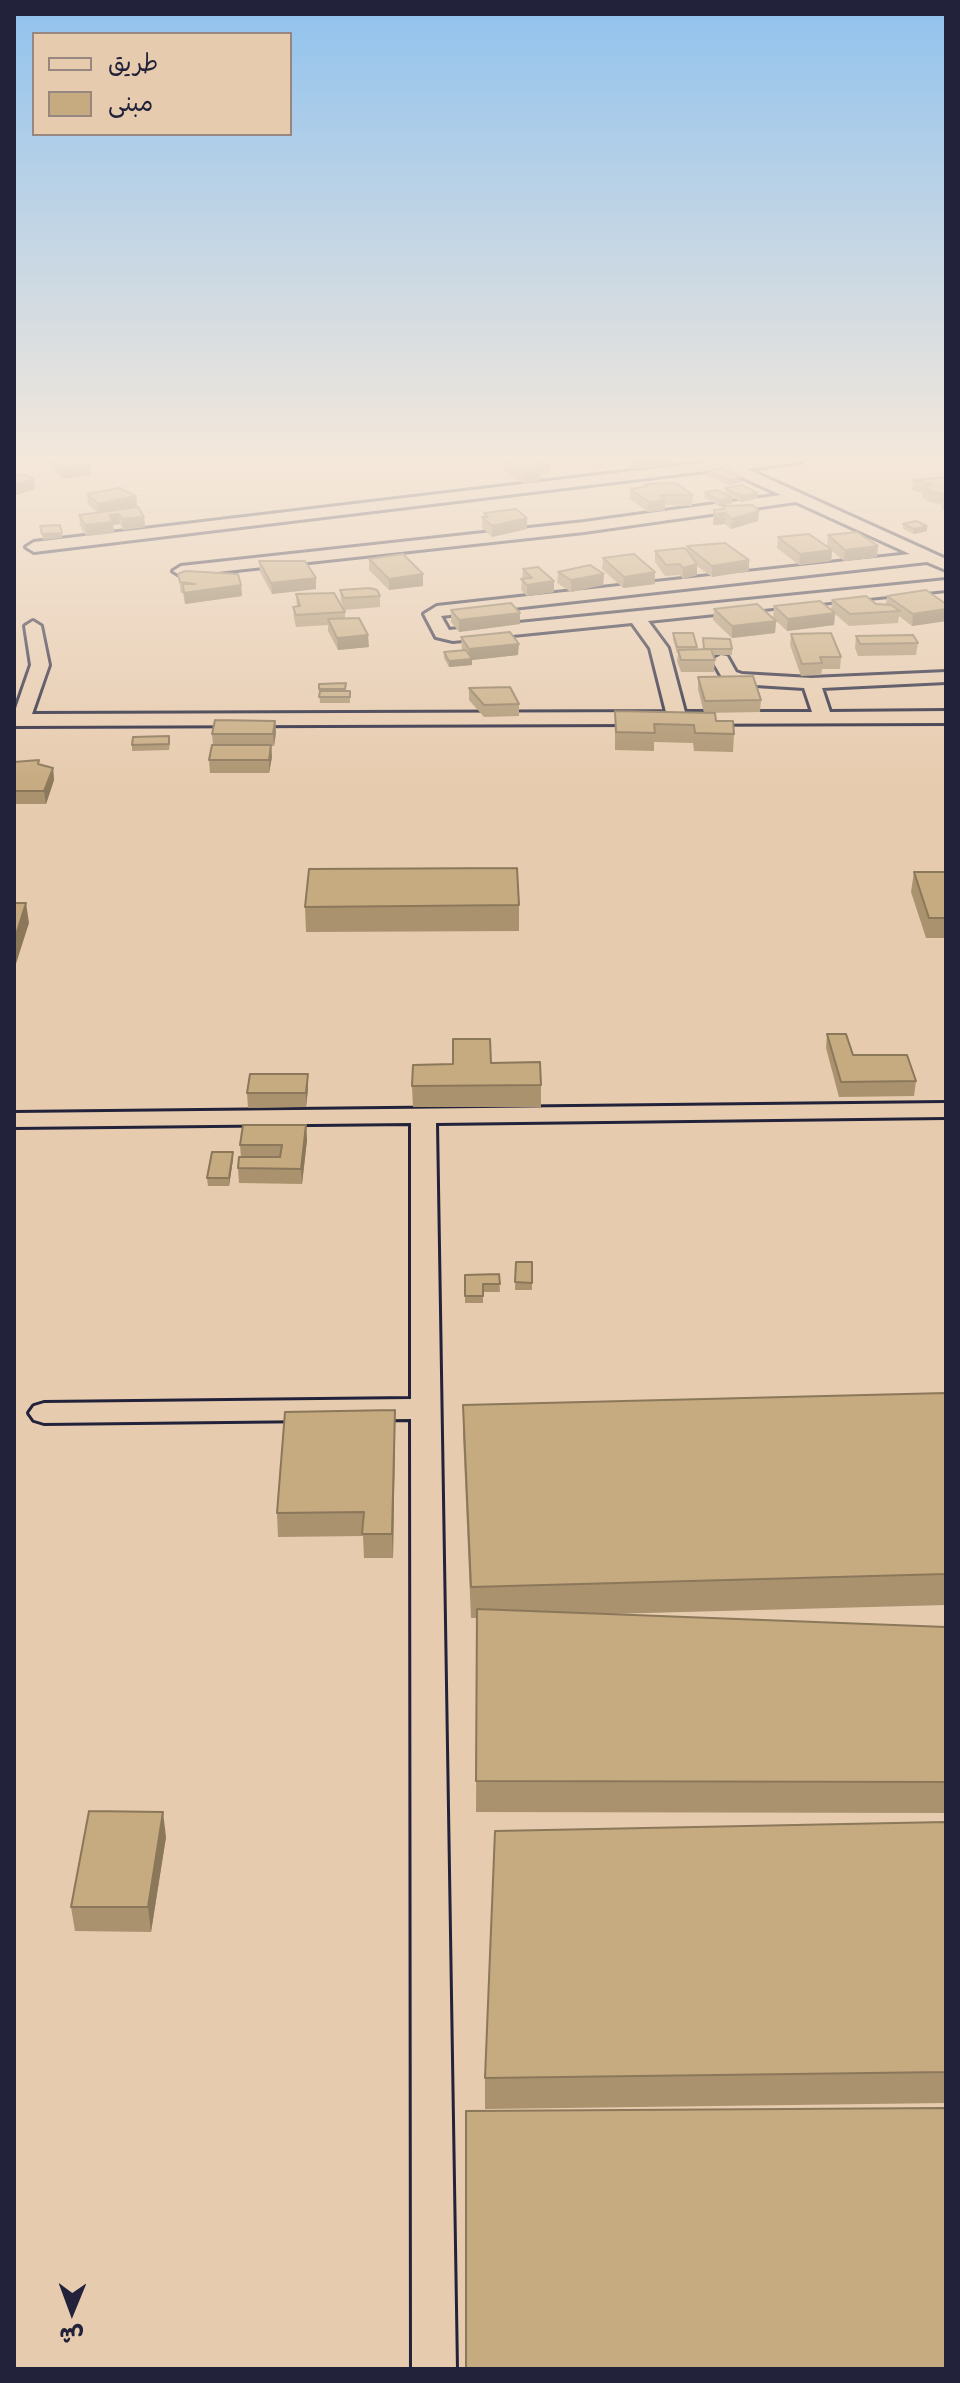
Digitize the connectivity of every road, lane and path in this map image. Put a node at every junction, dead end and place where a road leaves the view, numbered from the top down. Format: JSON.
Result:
{"nodes":[{"id":1,"x":197,"y":569,"type":"edge"},
{"id":2,"x":818,"y":569,"type":"edge"},
{"id":3,"x":181,"y":571,"type":"edge"},
{"id":4,"x":946,"y":585,"type":"edge"},
{"id":5,"x":636,"y":617,"type":"junction"},
{"id":6,"x":33,"y":626,"type":"dead end"},
{"id":7,"x":721,"y":660,"type":"dead end"},
{"id":8,"x":946,"y":677,"type":"edge"},
{"id":9,"x":811,"y":683,"type":"junction"},
{"id":10,"x":823,"y":717,"type":"junction"},
{"id":11,"x":946,"y":717,"type":"edge"},
{"id":12,"x":677,"y":718,"type":"junction"},
{"id":13,"x":17,"y":720,"type":"edge"},
{"id":14,"x":946,"y":1110,"type":"edge"},
{"id":15,"x":423,"y":1116,"type":"junction"},
{"id":16,"x":14,"y":1120,"type":"edge"},
{"id":17,"x":426,"y":1409,"type":"junction"},
{"id":18,"x":44,"y":1413,"type":"dead end"},
{"id":19,"x":434,"y":2369,"type":"edge"}],
"edges":[{"from":1,"to":3,"type":"street"},
{"from":2,"to":5,"type":"street"},
{"from":4,"to":5,"type":"street"},
{"from":5,"to":12,"type":"street"},
{"from":6,"to":13,"type":"street"},
{"from":7,"to":9,"type":"street"},
{"from":8,"to":9,"type":"street"},
{"from":9,"to":10,"type":"street"},
{"from":10,"to":11,"type":"street"},
{"from":10,"to":12,"type":"street"},
{"from":12,"to":13,"type":"street"},
{"from":14,"to":15,"type":"street"},
{"from":15,"to":16,"type":"street"},
{"from":15,"to":17,"type":"street"},
{"from":17,"to":18,"type":"street"},
{"from":17,"to":19,"type":"street"}]}
